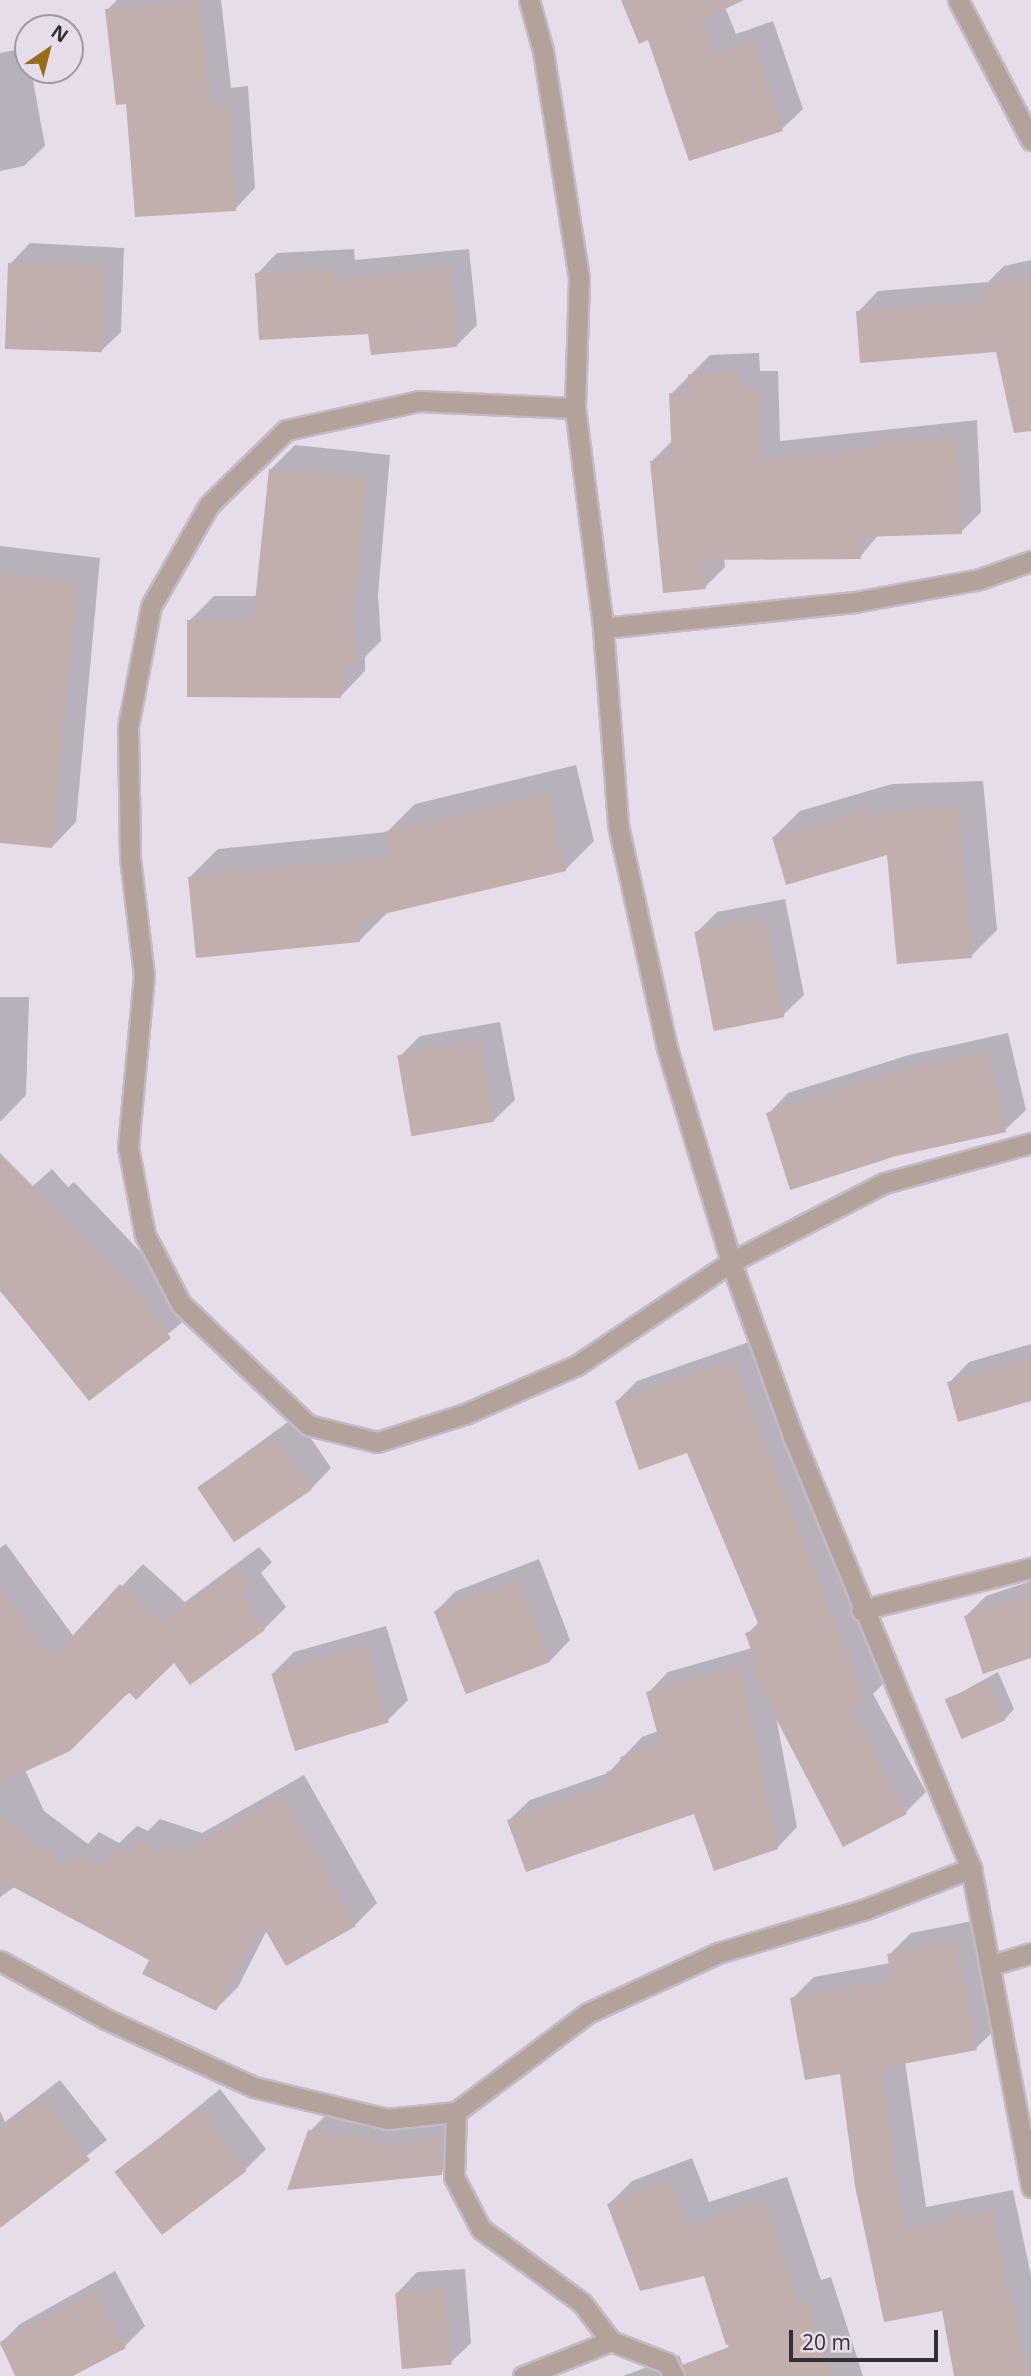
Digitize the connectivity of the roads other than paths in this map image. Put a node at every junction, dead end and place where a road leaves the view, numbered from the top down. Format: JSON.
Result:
{"nodes":[{"id":1,"x":529,"y":0,"type":"edge"},
{"id":2,"x":958,"y":0,"type":"edge"},
{"id":3,"x":1031,"y":140,"type":"edge"},
{"id":4,"x":575,"y":408,"type":"junction"},
{"id":5,"x":1031,"y":561,"type":"edge"},
{"id":6,"x":603,"y":628,"type":"junction"},
{"id":7,"x":1031,"y":1143,"type":"edge"},
{"id":8,"x":731,"y":1262,"type":"junction"},
{"id":9,"x":1031,"y":1568,"type":"edge"},
{"id":10,"x":861,"y":1610,"type":"junction"},
{"id":11,"x":971,"y":1868,"type":"junction"},
{"id":12,"x":1031,"y":1953,"type":"edge"},
{"id":13,"x":0,"y":1961,"type":"edge"},
{"id":14,"x":992,"y":1965,"type":"junction"},
{"id":15,"x":456,"y":2112,"type":"junction"},
{"id":16,"x":1031,"y":2187,"type":"edge"},
{"id":17,"x":611,"y":2341,"type":"junction"},
{"id":18,"x":523,"y":2376,"type":"edge"},
{"id":19,"x":674,"y":2376,"type":"edge"}],
"edges":[{"from":1,"to":4,"type":"street"},
{"from":2,"to":3,"type":"street"},
{"from":4,"to":6,"type":"street"},
{"from":4,"to":8,"type":"street"},
{"from":5,"to":6,"type":"street"},
{"from":6,"to":8,"type":"street"},
{"from":7,"to":8,"type":"street"},
{"from":8,"to":10,"type":"street"},
{"from":9,"to":10,"type":"street"},
{"from":10,"to":11,"type":"street"},
{"from":11,"to":14,"type":"street"},
{"from":11,"to":15,"type":"street"},
{"from":12,"to":14,"type":"street"},
{"from":13,"to":15,"type":"street"},
{"from":14,"to":16,"type":"street"},
{"from":15,"to":17,"type":"street"},
{"from":17,"to":18,"type":"street"},
{"from":17,"to":19,"type":"street"}]}
